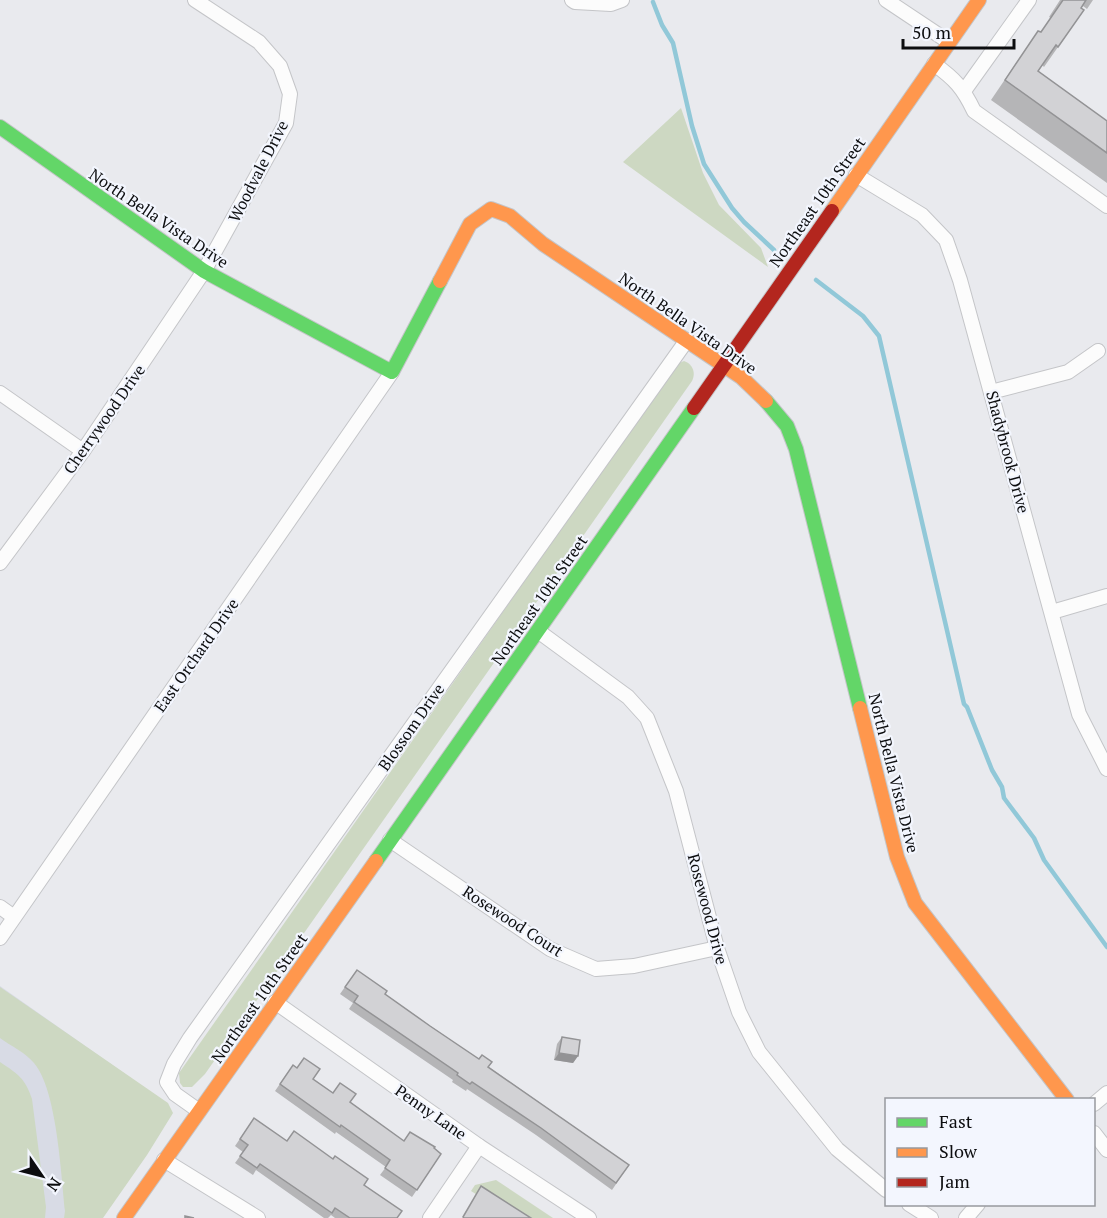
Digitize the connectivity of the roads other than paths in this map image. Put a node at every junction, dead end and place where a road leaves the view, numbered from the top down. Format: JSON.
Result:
{"nodes":[{"id":1,"x":195,"y":0,"type":"edge"},
{"id":2,"x":572,"y":0,"type":"edge"},
{"id":3,"x":622,"y":0,"type":"edge"},
{"id":4,"x":886,"y":0,"type":"edge"},
{"id":5,"x":979,"y":0,"type":"edge"},
{"id":6,"x":1029,"y":0,"type":"edge"},
{"id":7,"x":950,"y":42,"type":"junction"},
{"id":8,"x":934,"y":64,"type":"junction"},
{"id":9,"x":964,"y":91,"type":"junction"},
{"id":10,"x":0,"y":127,"type":"edge"},
{"id":11,"x":856,"y":175,"type":"junction"},
{"id":12,"x":1107,"y":206,"type":"edge"},
{"id":13,"x":204,"y":271,"type":"junction"},
{"id":14,"x":687,"y":340,"type":"junction"},
{"id":15,"x":1098,"y":351,"type":"dead end"},
{"id":16,"x":723,"y":365,"type":"junction"},
{"id":17,"x":393,"y":372,"type":"junction"},
{"id":18,"x":991,"y":392,"type":"junction"},
{"id":19,"x":0,"y":393,"type":"edge"},
{"id":20,"x":82,"y":451,"type":"junction"},
{"id":21,"x":0,"y":563,"type":"edge"},
{"id":22,"x":1107,"y":596,"type":"edge"},
{"id":23,"x":1052,"y":612,"type":"junction"},
{"id":24,"x":538,"y":631,"type":"junction"},
{"id":25,"x":1107,"y":769,"type":"edge"},
{"id":26,"x":390,"y":840,"type":"junction"},
{"id":27,"x":0,"y":908,"type":"edge"},
{"id":28,"x":14,"y":917,"type":"junction"},
{"id":29,"x":0,"y":938,"type":"edge"},
{"id":30,"x":717,"y":948,"type":"junction"},
{"id":31,"x":276,"y":1002,"type":"junction"},
{"id":32,"x":1107,"y":1093,"type":"edge"},
{"id":33,"x":1065,"y":1098,"type":"edge"},
{"id":34,"x":1095,"y":1103,"type":"edge"},
{"id":35,"x":199,"y":1112,"type":"junction"},
{"id":36,"x":1095,"y":1134,"type":"edge"},
{"id":37,"x":479,"y":1146,"type":"junction"},
{"id":38,"x":1107,"y":1150,"type":"edge"},
{"id":39,"x":164,"y":1160,"type":"junction"},
{"id":40,"x":885,"y":1189,"type":"edge"},
{"id":41,"x":912,"y":1206,"type":"edge"},
{"id":42,"x":976,"y":1206,"type":"edge"},
{"id":43,"x":123,"y":1218,"type":"edge"},
{"id":44,"x":258,"y":1218,"type":"edge"},
{"id":45,"x":430,"y":1218,"type":"edge"},
{"id":46,"x":589,"y":1218,"type":"edge"},
{"id":47,"x":931,"y":1218,"type":"edge"},
{"id":48,"x":966,"y":1218,"type":"edge"}],
"edges":[{"from":1,"to":13,"type":"street","name":"Woodvale Drive"},
{"from":2,"to":3,"type":"street"},
{"from":4,"to":7,"type":"street"},
{"from":5,"to":7,"type":"street","name":"Northeast 10th Street"},
{"from":6,"to":9,"type":"street"},
{"from":7,"to":8,"type":"street","name":"Northeast 10th Street"},
{"from":8,"to":9,"type":"street"},
{"from":8,"to":11,"type":"street","name":"Northeast 10th Street"},
{"from":9,"to":12,"type":"street"},
{"from":10,"to":13,"type":"street","name":"North Bella Vista Drive"},
{"from":11,"to":16,"type":"street","name":"Northeast 10th Street"},
{"from":11,"to":18,"type":"street","name":"Shadybrook Drive"},
{"from":13,"to":17,"type":"street","name":"North Bella Vista Drive"},
{"from":13,"to":20,"type":"street","name":"Cherrywood Drive"},
{"from":14,"to":16,"type":"street","name":"North Bella Vista Drive"},
{"from":14,"to":17,"type":"street","name":"North Bella Vista Drive"},
{"from":14,"to":35,"type":"street","name":"Blossom Drive"},
{"from":15,"to":18,"type":"street"},
{"from":16,"to":24,"type":"street","name":"Northeast 10th Street"},
{"from":16,"to":33,"type":"street","name":"North Bella Vista Drive"},
{"from":17,"to":28,"type":"street","name":"East Orchard Drive"},
{"from":18,"to":23,"type":"street","name":"Shadybrook Drive"},
{"from":19,"to":20,"type":"street"},
{"from":20,"to":21,"type":"street","name":"Cherrywood Drive"},
{"from":22,"to":23,"type":"street"},
{"from":23,"to":25,"type":"street","name":"Shadybrook Drive"},
{"from":24,"to":26,"type":"street","name":"Northeast 10th Street"},
{"from":24,"to":30,"type":"street","name":"Rosewood Drive"},
{"from":26,"to":30,"type":"street","name":"Rosewood Court"},
{"from":26,"to":31,"type":"street","name":"Northeast 10th Street"},
{"from":27,"to":28,"type":"street"},
{"from":28,"to":29,"type":"street","name":"East Orchard Drive"},
{"from":30,"to":40,"type":"street","name":"Rosewood Drive"},
{"from":31,"to":35,"type":"street","name":"Northeast 10th Street"},
{"from":31,"to":37,"type":"street","name":"Penny Lane"},
{"from":32,"to":34,"type":"street"},
{"from":35,"to":39,"type":"street","name":"Northeast 10th Street"},
{"from":36,"to":38,"type":"street"},
{"from":37,"to":45,"type":"street"},
{"from":37,"to":46,"type":"street","name":"Penny Lane"},
{"from":39,"to":43,"type":"street","name":"Northeast 10th Street"},
{"from":39,"to":44,"type":"street"},
{"from":41,"to":47,"type":"street"},
{"from":42,"to":48,"type":"street"}]}
